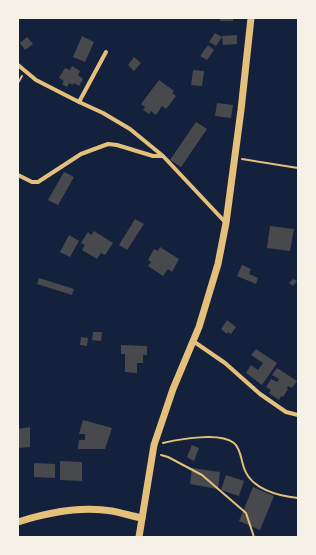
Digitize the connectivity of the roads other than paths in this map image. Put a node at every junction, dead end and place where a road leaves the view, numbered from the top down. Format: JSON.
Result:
{"nodes":[{"id":1,"x":251,"y":18,"type":"edge"},
{"id":2,"x":106,"y":52,"type":"dead end"},
{"id":3,"x":18,"y":65,"type":"edge"},
{"id":4,"x":79,"y":102,"type":"junction"},
{"id":5,"x":163,"y":156,"type":"junction"},
{"id":6,"x":18,"y":175,"type":"edge"},
{"id":7,"x":226,"y":223,"type":"junction"},
{"id":8,"x":192,"y":341,"type":"junction"},
{"id":9,"x":298,"y":415,"type":"edge"},
{"id":10,"x":142,"y":518,"type":"junction"},
{"id":11,"x":18,"y":522,"type":"edge"},
{"id":12,"x":139,"y":537,"type":"edge"}],
"edges":[{"from":1,"to":7,"type":"street"},
{"from":2,"to":4,"type":"street"},
{"from":3,"to":4,"type":"street"},
{"from":4,"to":5,"type":"street"},
{"from":5,"to":6,"type":"street"},
{"from":5,"to":7,"type":"street"},
{"from":7,"to":8,"type":"street"},
{"from":8,"to":9,"type":"street"},
{"from":8,"to":10,"type":"street"},
{"from":10,"to":11,"type":"street"},
{"from":10,"to":12,"type":"street"}]}
